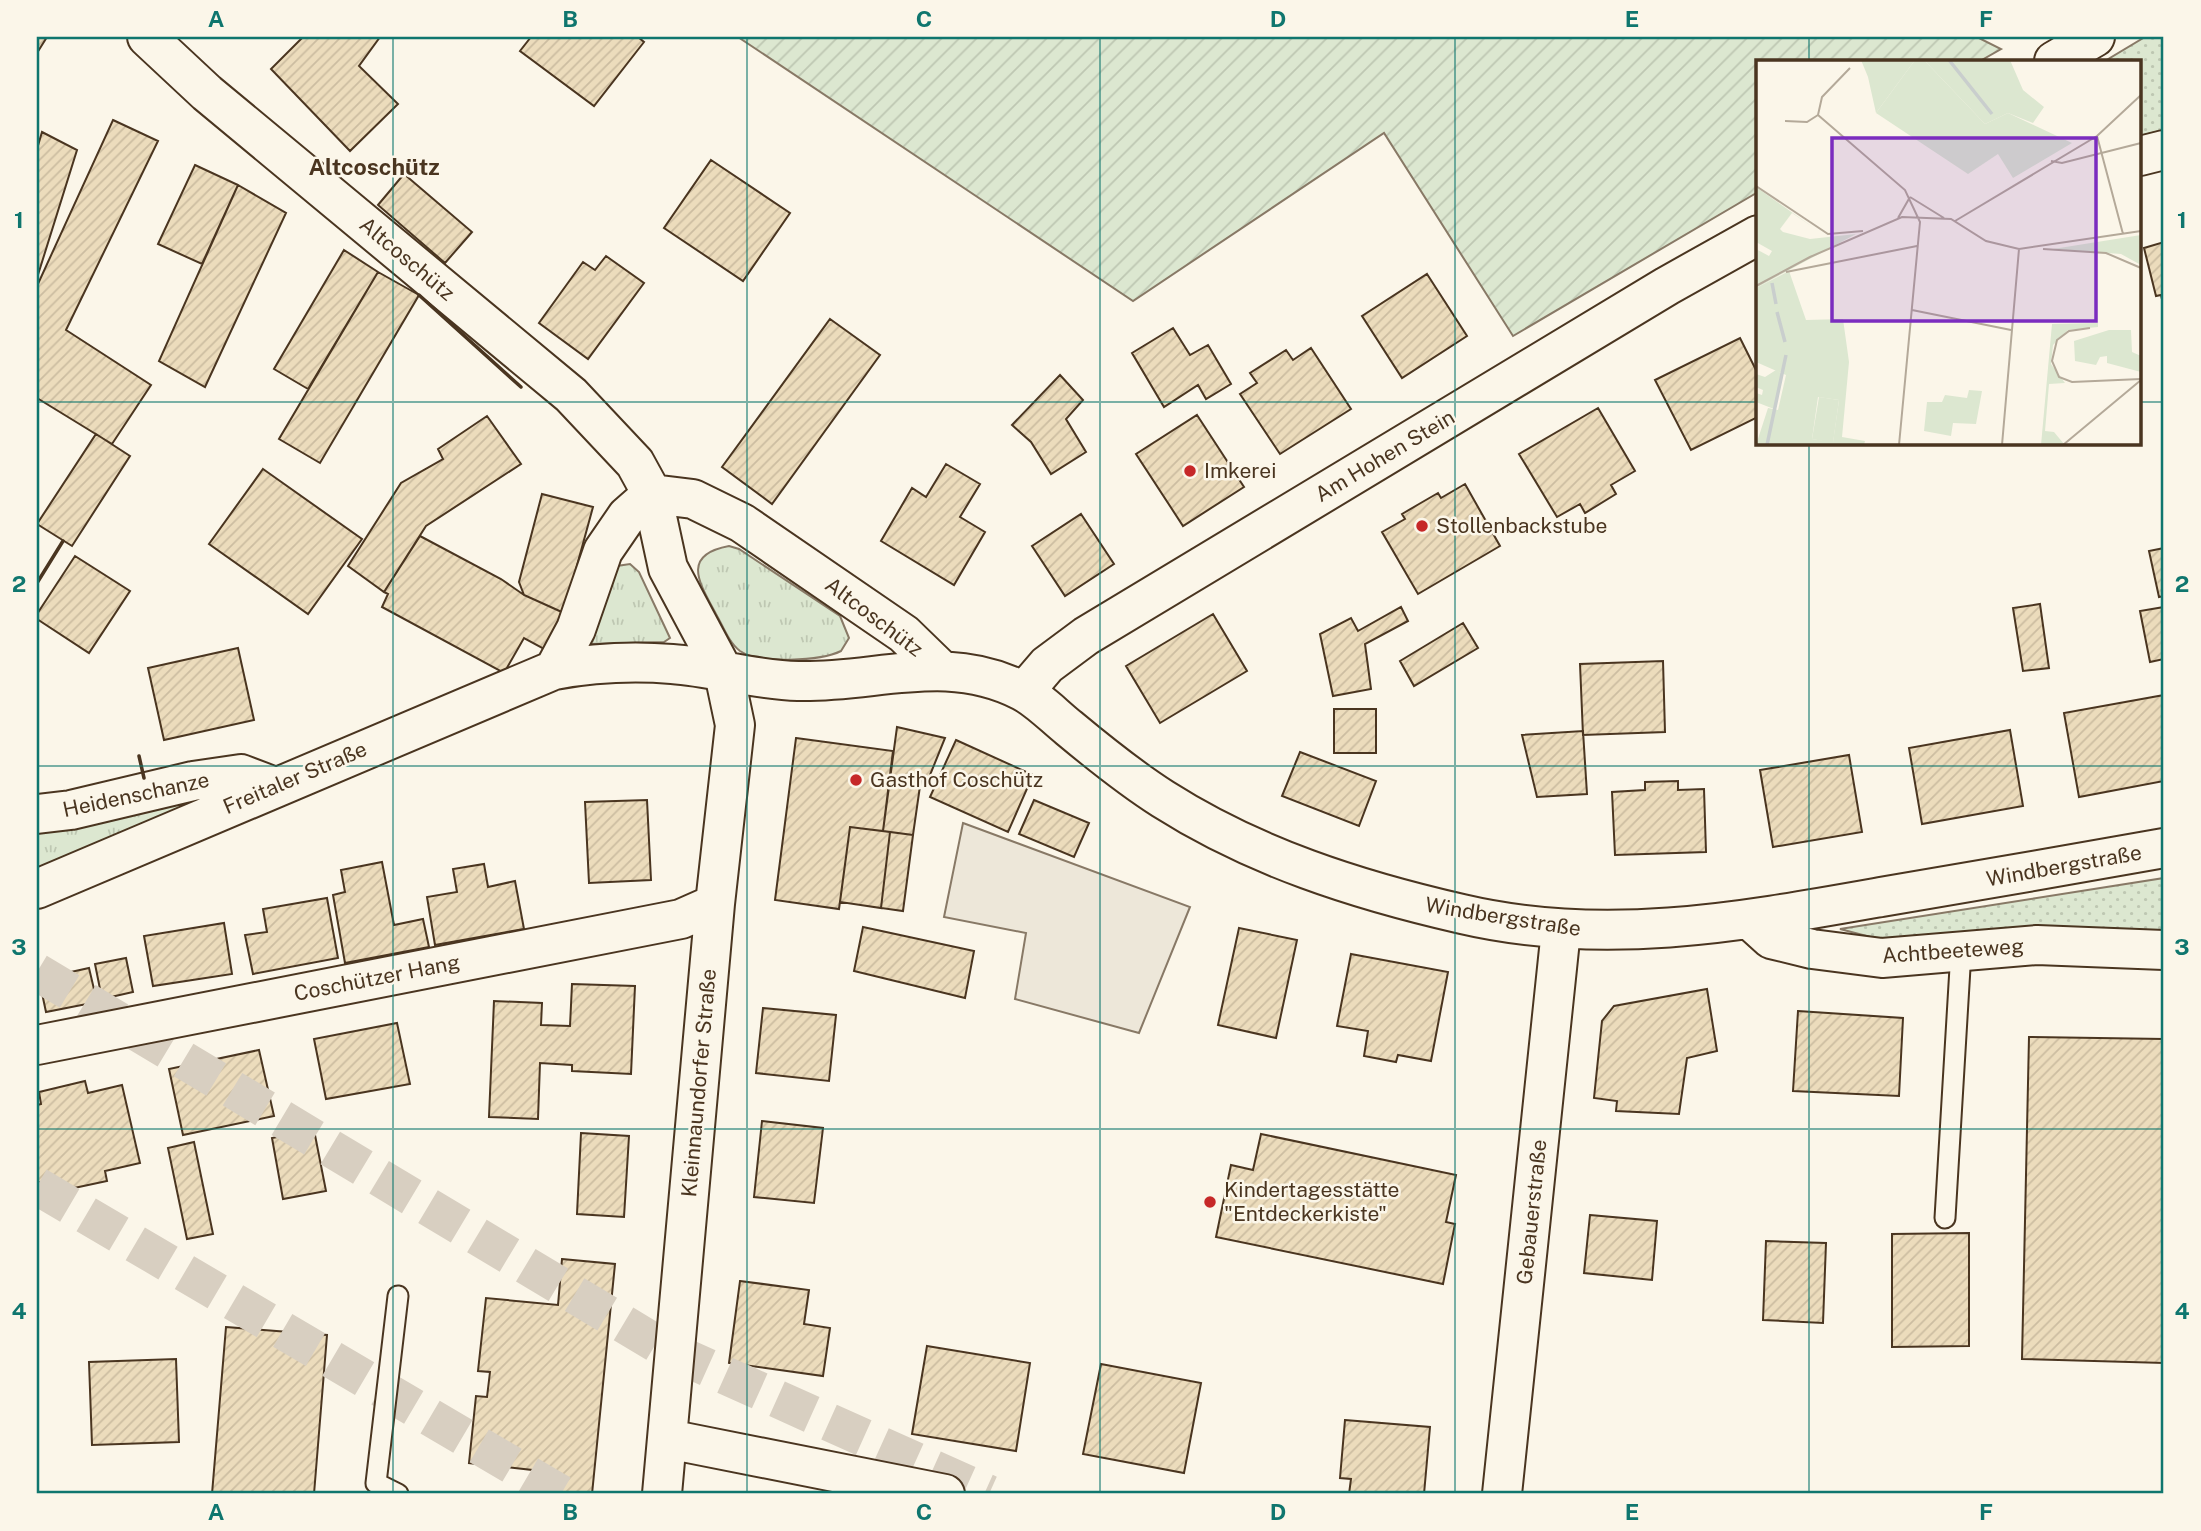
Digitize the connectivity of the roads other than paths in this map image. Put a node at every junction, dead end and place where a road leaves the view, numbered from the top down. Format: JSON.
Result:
{"nodes":[{"id":1,"x":147,"y":37,"type":"edge"},
{"id":2,"x":2095,"y":37,"type":"edge"},
{"id":3,"x":2056,"y":60,"type":"edge"},
{"id":4,"x":2164,"y":150,"type":"edge"},
{"id":5,"x":2142,"y":156,"type":"edge"},
{"id":6,"x":1756,"y":236,"type":"edge"},
{"id":7,"x":652,"y":494,"type":"junction"},
{"id":8,"x":939,"y":668,"type":"junction"},
{"id":9,"x":554,"y":670,"type":"junction"},
{"id":10,"x":724,"y":673,"type":"junction"},
{"id":11,"x":1024,"y":692,"type":"junction"},
{"id":12,"x":275,"y":787,"type":"junction"},
{"id":13,"x":37,"y":814,"type":"edge"},
{"id":14,"x":2164,"y":848,"type":"edge"},
{"id":15,"x":37,"y":889,"type":"edge"},
{"id":16,"x":715,"y":904,"type":"junction"},
{"id":17,"x":1750,"y":920,"type":"junction"},
{"id":18,"x":1561,"y":930,"type":"junction"},
{"id":19,"x":2164,"y":950,"type":"edge"},
{"id":20,"x":1961,"y":951,"type":"junction"},
{"id":21,"x":37,"y":1045,"type":"edge"},
{"id":22,"x":1945,"y":1218,"type":"dead end"},
{"id":23,"x":398,"y":1296,"type":"dead end"},
{"id":24,"x":668,"y":1439,"type":"junction"},
{"id":25,"x":398,"y":1494,"type":"edge"},
{"id":26,"x":662,"y":1494,"type":"edge"},
{"id":27,"x":945,"y":1494,"type":"edge"},
{"id":28,"x":1502,"y":1494,"type":"edge"}],
"edges":[{"from":1,"to":7,"type":"street","name":"Altcoschütz"},
{"from":2,"to":3,"type":"street"},
{"from":4,"to":5,"type":"street"},
{"from":6,"to":11,"type":"street","name":"Am Hohen Stein"},
{"from":7,"to":8,"type":"street","name":"Altcoschütz"},
{"from":7,"to":9,"type":"street"},
{"from":7,"to":10,"type":"street","name":"Altcoschütz"},
{"from":8,"to":10,"type":"street","name":"Altcoschütz"},
{"from":8,"to":11,"type":"street","name":"Windbergstraße"},
{"from":9,"to":10,"type":"street","name":"Altcoschütz"},
{"from":9,"to":12,"type":"street","name":"Freitaler Straße"},
{"from":10,"to":16,"type":"street","name":"Kleinnaundorfer Straße"},
{"from":11,"to":18,"type":"street","name":"Windbergstraße"},
{"from":12,"to":13,"type":"street","name":"Heidenschanze"},
{"from":12,"to":15,"type":"street","name":"Freitaler Straße"},
{"from":14,"to":17,"type":"street","name":"Windbergstraße"},
{"from":16,"to":21,"type":"street","name":"Coschützer Hang"},
{"from":16,"to":24,"type":"street","name":"Kleinnaundorfer Straße"},
{"from":17,"to":18,"type":"street","name":"Windbergstraße"},
{"from":17,"to":20,"type":"street","name":"Achtbeeteweg"},
{"from":18,"to":28,"type":"street","name":"Gebauerstraße"},
{"from":19,"to":20,"type":"street","name":"Achtbeeteweg"},
{"from":20,"to":22,"type":"lane"},
{"from":23,"to":25,"type":"lane"},
{"from":24,"to":26,"type":"street","name":"Kleinnaundorfer Straße"},
{"from":24,"to":27,"type":"street"}]}
